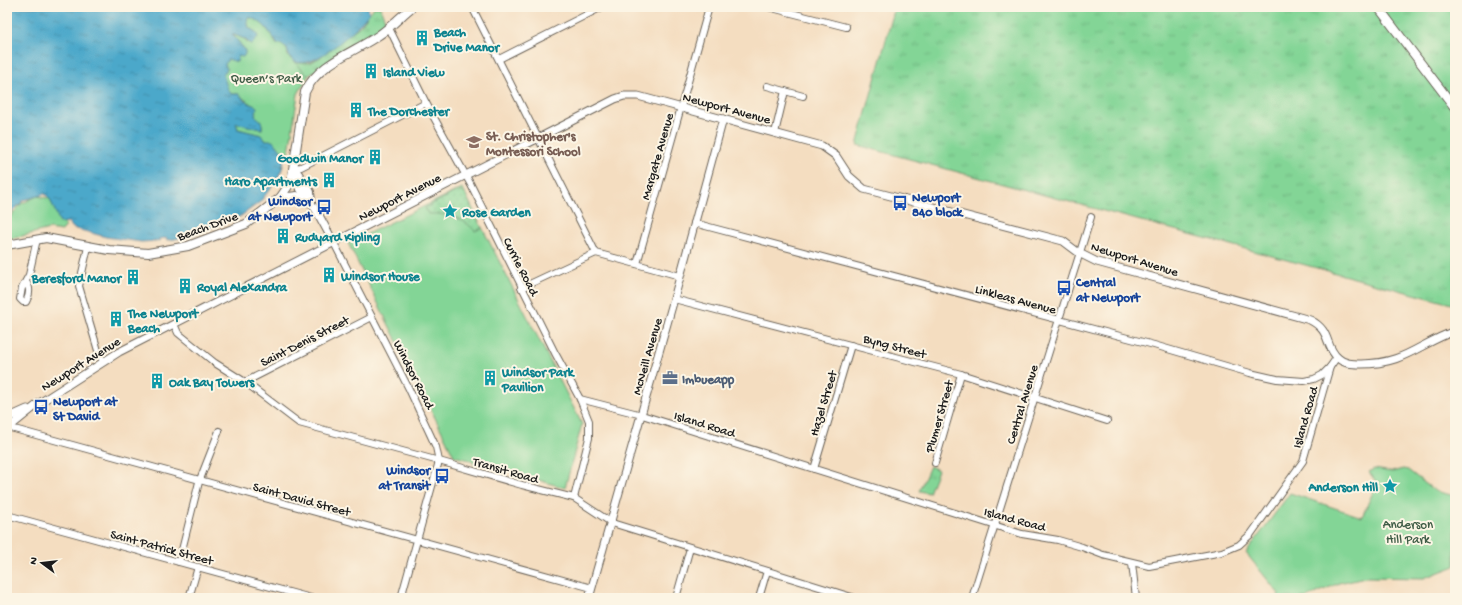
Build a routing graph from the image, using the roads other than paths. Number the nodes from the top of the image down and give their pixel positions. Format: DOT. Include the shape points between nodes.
graph roads {
  1 [pos="412,7"];
  2 [pos="472,7"];
  3 [pos="602,7"];
  4 [pos="709,7"];
  5 [pos="768,7"];
  6 [pos="1378,7"];
  7 [pos="846,27"];
  8 [pos="389,28"];
  9 [pos="499,59"];
  10 [pos="766,86"];
  11 [pos="785,91"];
  12 [pos="803,96"];
  13 [pos="426,103"];
  14 [pos="681,107"];
  15 [pos="1455,108"];
  16 [pos="723,119"];
  17 [pos="775,133"];
  18 [pos="539,138"];
  19 [pos="294,168"];
  20 [pos="465,176"];
  21 [pos="292,178"];
  22 [pos="280,198"];
  23 [pos="311,203"];
  24 [pos="1091,217"];
  25 [pos="694,223"];
  26 [pos="37,239"];
  27 [pos="334,242"];
  28 [pos="7,245"];
  29 [pos="88,246"];
  30 [pos="596,253"];
  31 [pos="1079,253"];
  32 [pos="637,264"];
  33 [pos="680,276"];
  34 [pos="26,282"];
  35 [pos="521,288"];
  36 [pos="674,299"];
  37 [pos="372,317"];
  38 [pos="1058,321"];
  39 [pos="174,324"];
  40 [pos="1455,331"];
  41 [pos="851,345"];
  42 [pos="1337,357"];
  43 [pos="103,361"];
  44 [pos="1330,367"];
  45 [pos="961,374"];
  46 [pos="246,382"];
  47 [pos="1034,397"];
  48 [pos="580,399"];
  49 [pos="38,404"];
  50 [pos="642,415"];
  51 [pos="7,418"];
  52 [pos="1107,421"];
  53 [pos="7,428"];
  54 [pos="219,431"];
  55 [pos="440,461"];
  56 [pos="935,463"];
  57 [pos="814,469"];
  58 [pos="199,482"];
  59 [pos="574,498"];
  60 [pos="7,515"];
  61 [pos="612,523"];
  62 [pos="995,525"];
  63 [pos="418,540"];
  64 [pos="690,548"];
  65 [pos="179,562"];
  66 [pos="1132,563"];
  67 [pos="198,567"];
  68 [pos="767,571"];
  69 [pos="592,588"];
  70 [pos="841,596"];
  71 [pos="189,598"];
  72 [pos="311,598"];
  73 [pos="401,598"];
  74 [pos="589,598"];
  75 [pos="676,598"];
  76 [pos="759,598"];
  77 [pos="855,598"];
  78 [pos="972,598"];
  79 [pos="1136,598"];
  1 -- 8 [label="main road, Beach Drive"];
  2 -- 9 [label="street"];
  3 -- 9 [label="street"];
  4 -- 14 [label="street, Margate Avenue"];
  5 -- 7 [label="street"];
  6 -- 15 [label="main road"];
  8 -- 13 [label="street, Currie Road"];
  8 -- 19 [label="main road, Beach Drive" via="312,79 304,99"];
  9 -- 18 [label="street"];
  10 -- 11 [label="street"];
  11 -- 12 [label="street"];
  11 -- 17 [label="street"];
  13 -- 19 [label="street" via="305,165"];
  13 -- 20 [label="street, Currie Road"];
  14 -- 16 [label="street, Newport Avenue"];
  14 -- 18 [label="street, Newport Avenue" via="638,96 624,96"];
  14 -- 32 [label="street, Margate Avenue"];
  16 -- 17 [label="street, Newport Avenue"];
  16 -- 25 [label="street, McNeill Avenue"];
  17 -- 31 [label="street, Newport Avenue" via="822,146 836,156 849,176 864,189 1063,241"];
  18 -- 20 [label="street, Newport Avenue"];
  18 -- 30 [label="street"];
  19 -- 21 [label="main road, Beach Drive"];
  19 -- 23 [label="main road" via="310,192"];
  20 -- 27 [label="street, Newport Avenue"];
  20 -- 35 [label="street, Currie Road"];
  21 -- 22 [label="main road, Beach Drive"];
  21 -- 23 [label="street, Windsor Road"];
  22 -- 23 [label="main road" via="297,196"];
  22 -- 29 [label="main road, Beach Drive" via="246,224 184,248 148,253 121,252"];
  23 -- 27 [label="street, Windsor Road"];
  24 -- 31 [label="street, Central Avenue"];
  25 -- 33 [label="street, McNeill Avenue"];
  25 -- 38 [label="street, Linkleas Avenue"];
  26 -- 28 [label="main road, Beach Drive"];
  26 -- 29 [label="main road, Beach Drive" via="53,239"];
  26 -- 34 [label="street"];
  27 -- 37 [label="street, Windsor Road"];
  27 -- 39 [label="street, Newport Avenue"];
  29 -- 43 [label="street" via="79,286"];
  30 -- 32 [label="street"];
  30 -- 35 [label="street"];
  31 -- 38 [label="street, Central Avenue"];
  31 -- 42 [label="street, Newport Avenue" via="1097,262 1310,320 1323,330"];
  32 -- 33 [label="street"];
  33 -- 36 [label="street, McNeill Avenue"];
  35 -- 48 [label="street, Currie Road"];
  36 -- 41 [label="street, Byng Street"];
  36 -- 50 [label="street, McNeill Avenue"];
  37 -- 46 [label="street, Saint Denis Street"];
  37 -- 55 [label="street, Windsor Road" via="424,420"];
  38 -- 44 [label="street, Linkleas Avenue" via="1277,379 1314,379"];
  38 -- 47 [label="street, Central Avenue"];
  39 -- 43 [label="street, Newport Avenue"];
  39 -- 46 [label="street, Transit Road" via="178,333 190,343 215,363"];
  40 -- 42 [label="street" via="1406,356 1375,364 1346,363"];
  41 -- 45 [label="street, Byng Street"];
  41 -- 57 [label="street, Hazel Street"];
  42 -- 44 [label="street, Island Road"];
  43 -- 49 [label="street, Newport Avenue"];
  44 -- 66 [label="street, Island Road" via="1303,461 1245,540 1222,552 1149,566"];
  45 -- 47 [label="street, Byng Street"];
  45 -- 56 [label="street, Plumer Street"];
  46 -- 55 [label="street, Transit Road" via="299,423"];
  47 -- 52 [label="street, Byng Street"];
  47 -- 62 [label="street, Central Avenue"];
  48 -- 50 [label="street, Island Road"];
  48 -- 59 [label="street, Currie Road" via="591,430"];
  49 -- 51 [label="street"];
  49 -- 53 [label="street, Newport Avenue"];
  50 -- 57 [label="street, Island Road"];
  50 -- 61 [label="street, McNeill Avenue"];
  53 -- 58 [label="street, Saint David Street"];
  54 -- 58 [label="street"];
  55 -- 59 [label="street, Transit Road" via="522,486"];
  55 -- 63 [label="street"];
  57 -- 62 [label="street, Island Road"];
  58 -- 63 [label="street, Saint David Street"];
  58 -- 65 [label="street"];
  59 -- 61 [label="street, Transit Road"];
  60 -- 65 [label="street, Saint Patrick Street"];
  61 -- 64 [label="street, Transit Road"];
  61 -- 69 [label="street, McNeill Avenue"];
  62 -- 66 [label="street, Island Road" via="1022,534 1064,541"];
  62 -- 78 [label="street, Central Avenue"];
  63 -- 69 [label="street, Saint David Street"];
  63 -- 73 [label="street"];
  64 -- 68 [label="street, Transit Road"];
  64 -- 75 [label="street"];
  65 -- 67 [label="street, Saint Patrick Street"];
  66 -- 79 [label="street"];
  67 -- 71 [label="street"];
  67 -- 72 [label="street, Saint Patrick Street"];
  68 -- 70 [label="street, Transit Road"];
  68 -- 76 [label="street"];
  69 -- 74 [label="street, McNeill Avenue"];
  70 -- 77 [label="street, Transit Road"];
}
